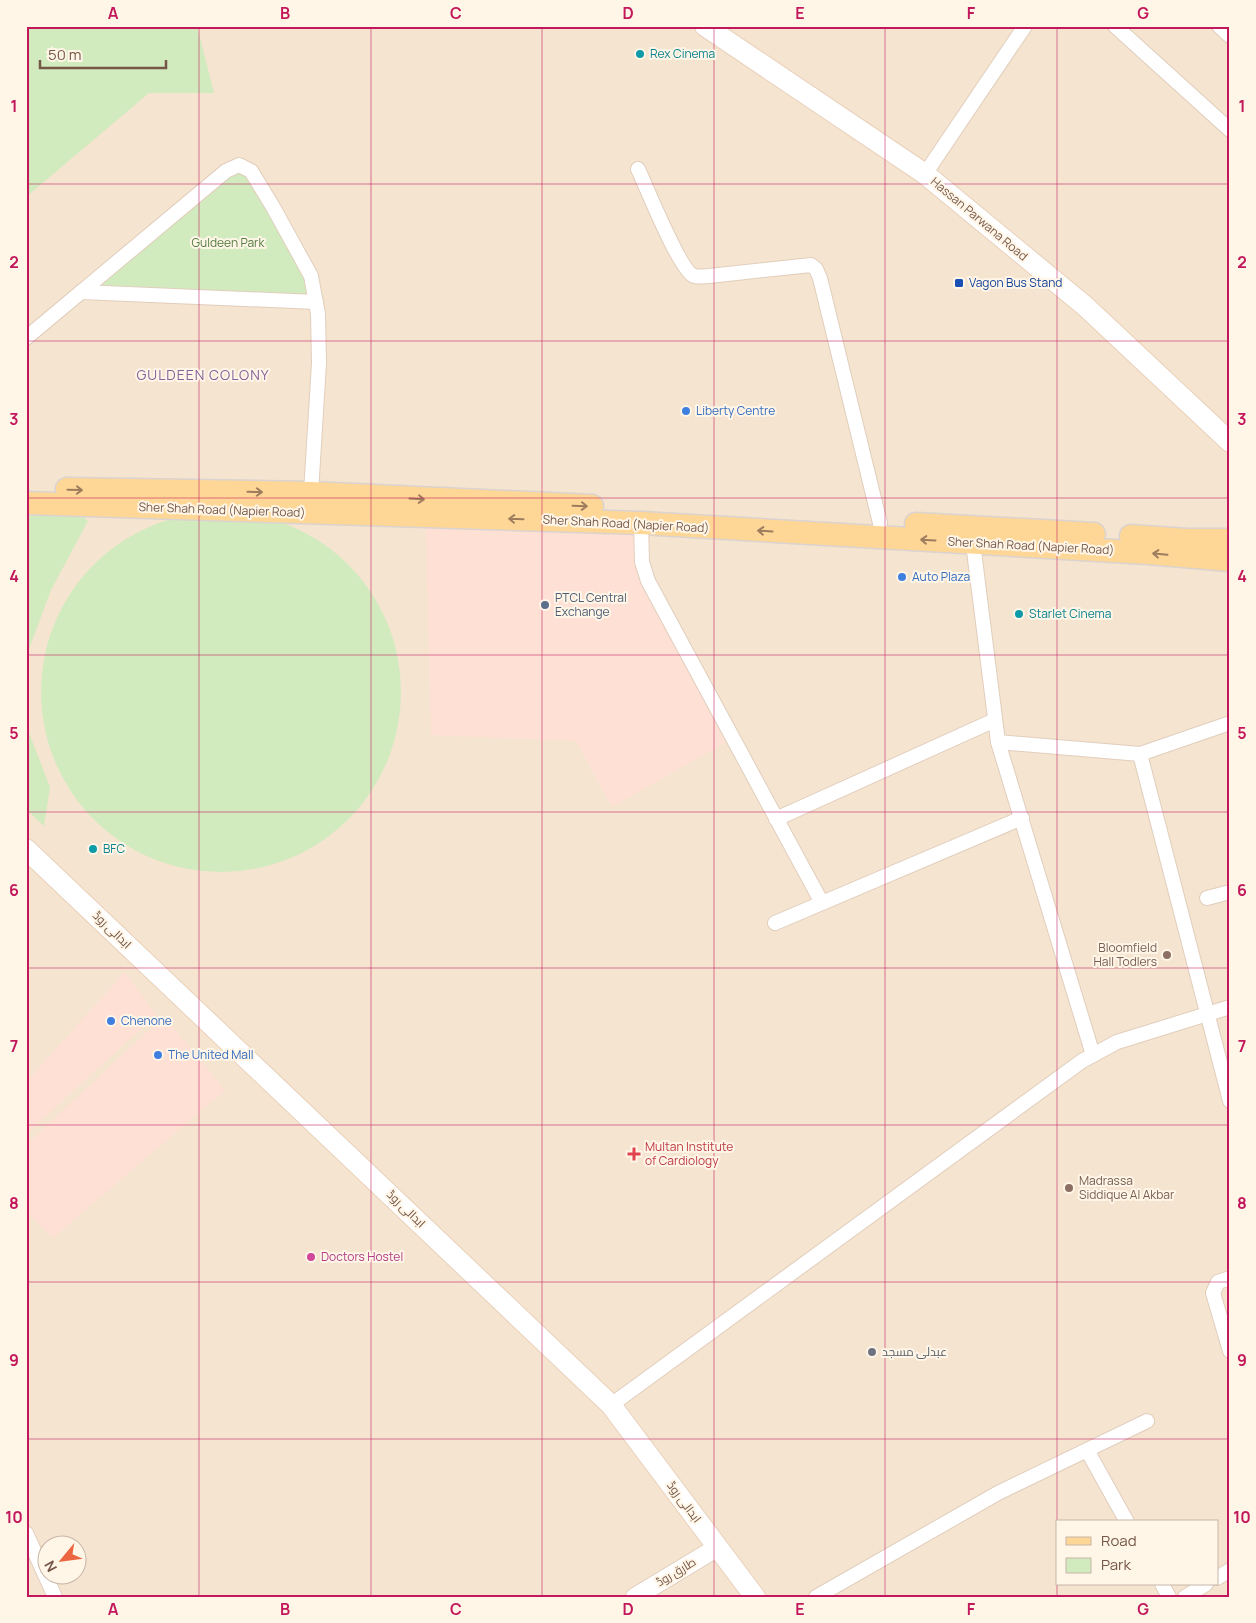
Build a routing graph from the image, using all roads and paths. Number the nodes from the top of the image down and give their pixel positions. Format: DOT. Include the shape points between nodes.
graph roads {
  1 [pos="705,26"];
  2 [pos="1025,26"];
  3 [pos="1115,26"];
  4 [pos="1219,26"];
  5 [pos="1230,36"];
  6 [pos="1230,130"];
  7 [pos="638,168"];
  8 [pos="925,174"];
  9 [pos="81,292"];
  10 [pos="316,302"];
  11 [pos="26,338"];
  12 [pos="1230,442"];
  13 [pos="26,489"];
  14 [pos="311,493"];
  15 [pos="220,501"];
  16 [pos="26,503"];
  17 [pos="880,522"];
  18 [pos="641,523"];
  19 [pos="1230,526"];
  20 [pos="973,543"];
  21 [pos="1193,545"];
  22 [pos="1228,553"];
  23 [pos="995,720"];
  24 [pos="1230,723"];
  25 [pos="998,742"];
  26 [pos="1140,754"];
  27 [pos="1022,818"];
  28 [pos="776,819"];
  29 [pos="26,849"];
  30 [pos="1230,892"];
  31 [pos="1207,898"];
  32 [pos="822,903"];
  33 [pos="774,923"];
  34 [pos="1230,1006"];
  35 [pos="1207,1014"];
  36 [pos="1093,1055"];
  37 [pos="1230,1101"];
  38 [pos="1230,1278"];
  39 [pos="1230,1351"];
  40 [pos="611,1405"];
  41 [pos="1147,1421"];
  42 [pos="1087,1450"];
  43 [pos="1126,1520"];
  44 [pos="26,1534"];
  45 [pos="718,1547"];
  46 [pos="1230,1570"];
  47 [pos="1218,1577"];
  48 [pos="1203,1586"];
  49 [pos="55,1597"];
  50 [pos="635,1597"];
  51 [pos="755,1597"];
  52 [pos="816,1597"];
  53 [pos="1185,1597"];
  1 -- 8 [label="main road, Hassan Parwana Road"];
  2 -- 8 [label="street"];
  3 -- 6 [label="street"];
  4 -- 5 [label="street"];
  7 -- 17 [label="street" via="676,253 686,270 694,276 811,265 816,269"];
  8 -- 12 [label="main road, Hassan Parwana Road" via="1086,306"];
  9 -- 10 [label="street"];
  9 -- 10 [label="street" via="226,171 239,165 251,171 273,207 311,276"];
  9 -- 11 [label="street"];
  10 -- 14 [label="street" via="319,363"];
  13 -- 15 [label="main road, Sher Shah Road (Napier Road), one-way"];
  15 -- 14 [label="main road, Sher Shah Road (Napier Road), one-way"];
  14 -- 17 [label="main road, Sher Shah Road (Napier Road), one-way"];
  15 -- 16 [label="main road, Sher Shah Road (Napier Road)"];
  18 -- 15 [label="main road, Sher Shah Road (Napier Road), one-way"];
  17 -- 21 [label="main road, Sher Shah Road (Napier Road)"];
  20 -- 18 [label="main road, Sher Shah Road (Napier Road), one-way"];
  18 -- 28 [label="street" via="642,562 648,581"];
  19 -- 21 [label="main road"];
  21 -- 20 [label="main road, Sher Shah Road (Napier Road), one-way"];
  20 -- 23 [label="street"];
  21 -- 22 [label="main road"];
  23 -- 25 [label="street"];
  23 -- 28 [label="street"];
  24 -- 26 [label="street"];
  25 -- 26 [label="street"];
  25 -- 27 [label="street"];
  26 -- 35 [label="street"];
  27 -- 32 [label="street"];
  27 -- 36 [label="street"];
  28 -- 32 [label="street"];
  29 -- 40 [label="main road, ابدالی روڈ"];
  30 -- 31 [label="street"];
  32 -- 33 [label="street"];
  34 -- 35 [label="street"];
  35 -- 36 [label="street" via="1117,1042"];
  35 -- 37 [label="street"];
  36 -- 40 [label="street"];
  38 -- 39 [label="street" via="1218,1282 1213,1293"];
  40 -- 45 [label="main road, ابدالی روڈ"];
  41 -- 42 [label="street"];
  42 -- 43 [label="street"];
  42 -- 52 [label="street" via="998,1493"];
  44 -- 49 [label="street"];
  45 -- 50 [label="street, طارق روڈ"];
  45 -- 51 [label="main road, ابدالی روڈ"];
  46 -- 47 [label="street"];
  48 -- 53 [label="street"];
}
